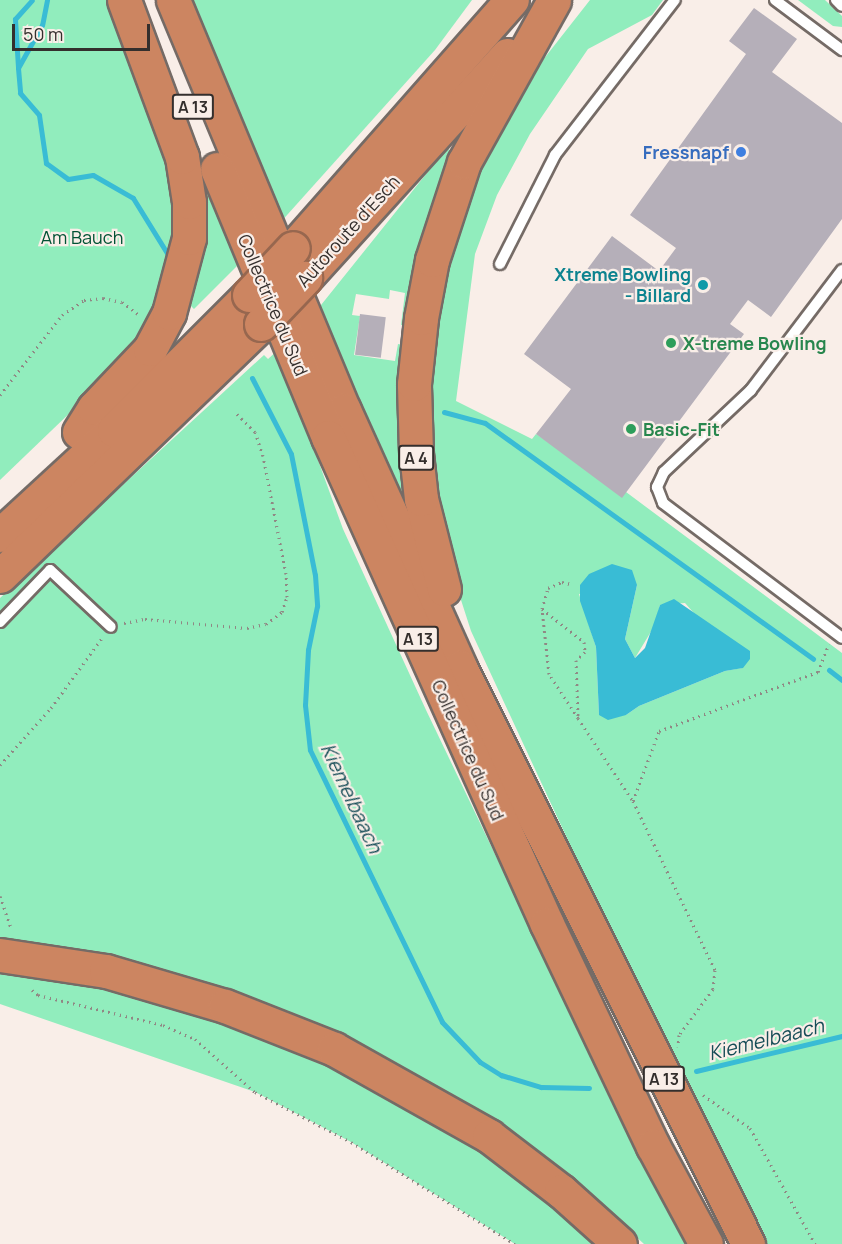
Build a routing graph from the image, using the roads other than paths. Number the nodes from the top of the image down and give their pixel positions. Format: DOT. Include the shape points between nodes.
graph roads {
  1 [pos="124,0"];
  2 [pos="151,0"];
  3 [pos="173,0"];
  4 [pos="484,0"];
  5 [pos="512,0"];
  6 [pos="554,0"];
  7 [pos="675,0"];
  8 [pos="775,0"];
  9 [pos="836,0"];
  10 [pos="842,6"];
  11 [pos="842,50"];
  12 [pos="289,238"];
  13 [pos="500,264"];
  14 [pos="842,270"];
  15 [pos="251,298"];
  16 [pos="79,432"];
  17 [pos="0,504"];
  18 [pos="0,535"];
  19 [pos="39,560"];
  20 [pos="0,576"];
  21 [pos="0,622"];
  22 [pos="111,627"];
  23 [pos="838,635"];
  24 [pos="581,914"];
  25 [pos="6,942"];
  26 [pos="620,1244"];
  27 [pos="706,1244"];
  28 [pos="748,1244"];
  1 -- 16 [label="highway, A 4" via="182,157 189,202 189,238 169,313 150,349 94,408"];
  2 -- 27 [label="highway, Collectrice du Sud / A 13" via="328,437 547,924 653,1146"];
  3 -- 24 [label="highway, A 4" via="344,410 460,667"];
  4 -- 12 [label="highway, A 4"];
  5 -- 12 [label="highway, Autoroute d'Esch / A 4"];
  6 -- 15 [label="highway, Autoroute d'Esch / A 4, bridge" via="306,278"];
  6 -- 24 [label="highway, A 4" via="464,162 432,260 414,384 416,453 430,542 447,601"];
  7 -- 13 [label="lane" via="555,155"];
  8 -- 11 [label="lane"];
  9 -- 10 [label="lane"];
  12 -- 15 [label="highway, Autoroute d'Esch / A 4, bridge"];
  14 -- 23 [label="lane" via="751,390 664,472 657,487 663,503"];
  15 -- 16 [label="highway, A 4"];
  15 -- 18 [label="highway, Autoroute d'Esch / A 4"];
  15 -- 19 [label="highway, Autoroute d'Esch / A 4"];
  16 -- 17 [label="highway, A 4"];
  19 -- 20 [label="highway, Autoroute d'Esch / A 4"];
  19 -- 21 [label="lane"];
  19 -- 22 [label="lane"];
  24 -- 28 [label="highway, A 13"];
  25 -- 26 [label="highway" via="225,1006 334,1049 489,1136 561,1191"];
}
